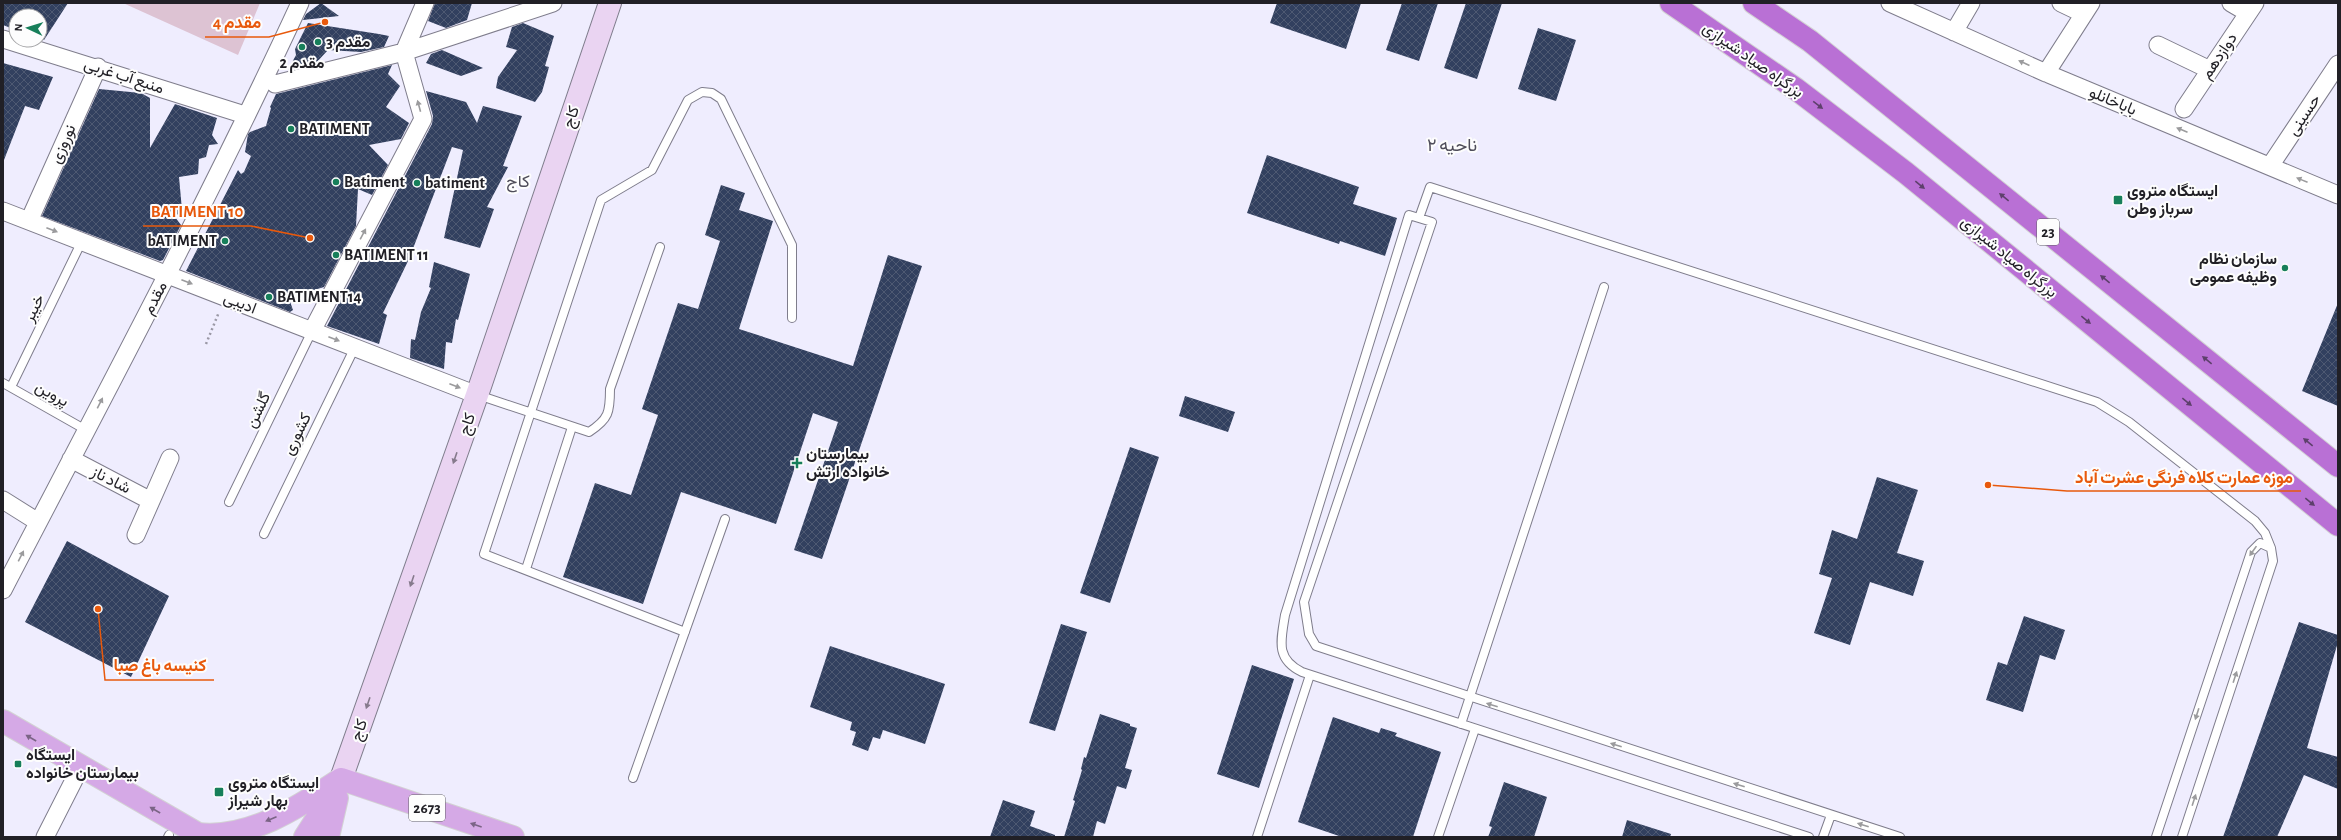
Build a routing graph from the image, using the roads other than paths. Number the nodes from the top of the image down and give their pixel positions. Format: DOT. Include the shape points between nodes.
graph roads {
  1 [pos="300,3"];
  2 [pos="425,3"];
  3 [pos="553,3"];
  4 [pos="610,3"];
  5 [pos="1670,3"];
  6 [pos="1754,3"];
  7 [pos="1770,3"];
  8 [pos="1890,3"];
  9 [pos="1971,3"];
  10 [pos="2061,3"];
  11 [pos="2231,3"];
  12 [pos="2252,8"];
  13 [pos="2087,9"];
  14 [pos="1954,32"];
  15 [pos="3,39"];
  16 [pos="1810,41"];
  17 [pos="2158,45"];
  18 [pos="404,52"];
  19 [pos="2338,64"];
  20 [pos="98,67"];
  21 [pos="2210,70"];
  22 [pos="2046,73"];
  23 [pos="275,84"];
  24 [pos="2184,109"];
  25 [pos="245,115"];
  26 [pos="2270,166"];
  27 [pos="2338,194"];
  28 [pos="3,211"];
  29 [pos="1419,218"];
  30 [pos="29,221"];
  31 [pos="82,241"];
  32 [pos="660,247"];
  33 [pos="167,274"];
  34 [pos="1604,287"];
  35 [pos="792,318"];
  36 [pos="312,331"];
  37 [pos="355,347"];
  38 [pos="7,385"];
  39 [pos="477,395"];
  40 [pos="529,412"];
  41 [pos="572,427"];
  42 [pos="86,430"];
  43 [pos="170,458"];
  44 [pos="71,460"];
  45 [pos="2338,466"];
  46 [pos="3,500"];
  47 [pos="151,501"];
  48 [pos="229,502"];
  49 [pos="725,519"];
  50 [pos="38,522"];
  51 [pos="2338,525"];
  52 [pos="264,534"];
  53 [pos="136,535"];
  54 [pos="2270,548"];
  55 [pos="526,569"];
  56 [pos="4,587"];
  57 [pos="685,632"];
  58 [pos="1310,675"];
  59 [pos="1470,697"];
  60 [pos="3,721"];
  61 [pos="1461,724"];
  62 [pos="1475,729"];
  63 [pos="3,739"];
  64 [pos="633,778"];
  65 [pos="341,779"];
  66 [pos="74,780"];
  67 [pos="1831,815"];
  68 [pos="174,835"];
  69 [pos="45,837"];
  70 [pos="305,837"];
  71 [pos="328,837"];
  72 [pos="513,837"];
  73 [pos="1257,837"];
  74 [pos="1438,837"];
  75 [pos="1809,837"];
  76 [pos="1823,837"];
  77 [pos="1900,837"];
  78 [pos="2156,837"];
  79 [pos="2182,837"];
  1 -- 25 [label="street, مقدم" via="261,88"];
  2 -- 18 [label="street"];
  3 -- 18 [label="street"];
  4 -- 39 [label="main road, کاج"];
  5 -- 51 [label="highway, بزرگراه صیاد شیرازی, one-way" via="1796,89 1906,173"];
  6 -- 16 [label="highway, 23"];
  7 -- 16 [label="highway"];
  8 -- 14 [label="street, باباخانلو"];
  9 -- 14 [label="street"];
  10 -- 13 [label="street"];
  11 -- 12 [label="street"];
  12 -- 21 [label="street, دوازدهم"];
  13 -- 22 [label="street"];
  22 -- 14 [label="street, باباخانلو, one-way"];
  15 -- 20 [label="street, منبع آب غربی"];
  45 -- 16 [label="highway, 23, one-way"];
  17 -- 21 [label="street"];
  18 -- 23 [label="street"];
  36 -- 18 [label="street, one-way" via="423,119"];
  19 -- 26 [label="street, حسینی"];
  20 -- 25 [label="street, منبع آب غربی"];
  20 -- 30 [label="street, نوروزی"];
  21 -- 24 [label="street, دوازدهم"];
  26 -- 22 [label="street, باباخانلو, one-way"];
  25 -- 33 [label="street, مقدم"];
  27 -- 26 [label="street, باباخانلو, one-way"];
  28 -- 30 [label="street, ادیبی"];
  29 -- 54 [label="lane" via="1430,187 2097,402 2129,422 2255,521 2265,533"];
  29 -- 58 [label="lane" via="1409,215 1285,615 1282,653 1291,667"];
  29 -- 59 [label="lane" via="1432,222 1304,602 1309,634 1316,646"];
  30 -- 31 [label="street, ادیبی, one-way"];
  31 -- 33 [label="street, ادیبی"];
  31 -- 38 [label="lane, خیبر"];
  32 -- 41 [label="lane" via="610,389 610,408 603,423 589,432"];
  33 -- 36 [label="street, ادیبی, one-way"];
  42 -- 33 [label="street, مقدم, one-way"];
  34 -- 59 [label="lane"];
  35 -- 40 [label="lane" via="792,245 722,99 712,93 702,92 688,100 652,170 601,200"];
  36 -- 37 [label="street, ادیبی, one-way"];
  36 -- 48 [label="lane, گلشن"];
  37 -- 39 [label="street, ادیبی, one-way"];
  37 -- 52 [label="lane, کشوری"];
  38 -- 42 [label="lane, پروین"];
  39 -- 40 [label="lane"];
  39 -- 65 [label="main road, کاج, one-way"];
  40 -- 41 [label="lane"];
  40 -- 55 [label="lane" via="484,554"];
  41 -- 55 [label="lane"];
  42 -- 44 [label="street, مقدم"];
  43 -- 47 [label="street"];
  44 -- 47 [label="street, شاد ناز"];
  44 -- 50 [label="street, مقدم"];
  46 -- 50 [label="street"];
  47 -- 53 [label="street"];
  49 -- 57 [label="lane"];
  56 -- 50 [label="street, مقدم, one-way"];
  54 -- 78 [label="lane, one-way" via="2260,543 2250,552"];
  79 -- 54 [label="lane, one-way" via="2273,561"];
  55 -- 57 [label="lane"];
  57 -- 64 [label="lane"];
  58 -- 61 [label="lane"];
  58 -- 73 [label="lane"];
  59 -- 61 [label="lane"];
  67 -- 59 [label="lane, one-way"];
  68 -- 60 [label="main road, one-way"];
  61 -- 62 [label="lane"];
  62 -- 74 [label="lane"];
  62 -- 75 [label="lane"];
  63 -- 66 [label="main road"];
  65 -- 68 [label="main road, one-way" via="299,806 253,826 218,834"];
  65 -- 70 [label="main road, کاج"];
  65 -- 71 [label="main road"];
  72 -- 65 [label="main road, 2673, one-way"];
  66 -- 68 [label="main road"];
  66 -- 69 [label="street"];
  67 -- 76 [label="lane"];
  77 -- 67 [label="lane, one-way"];
}
